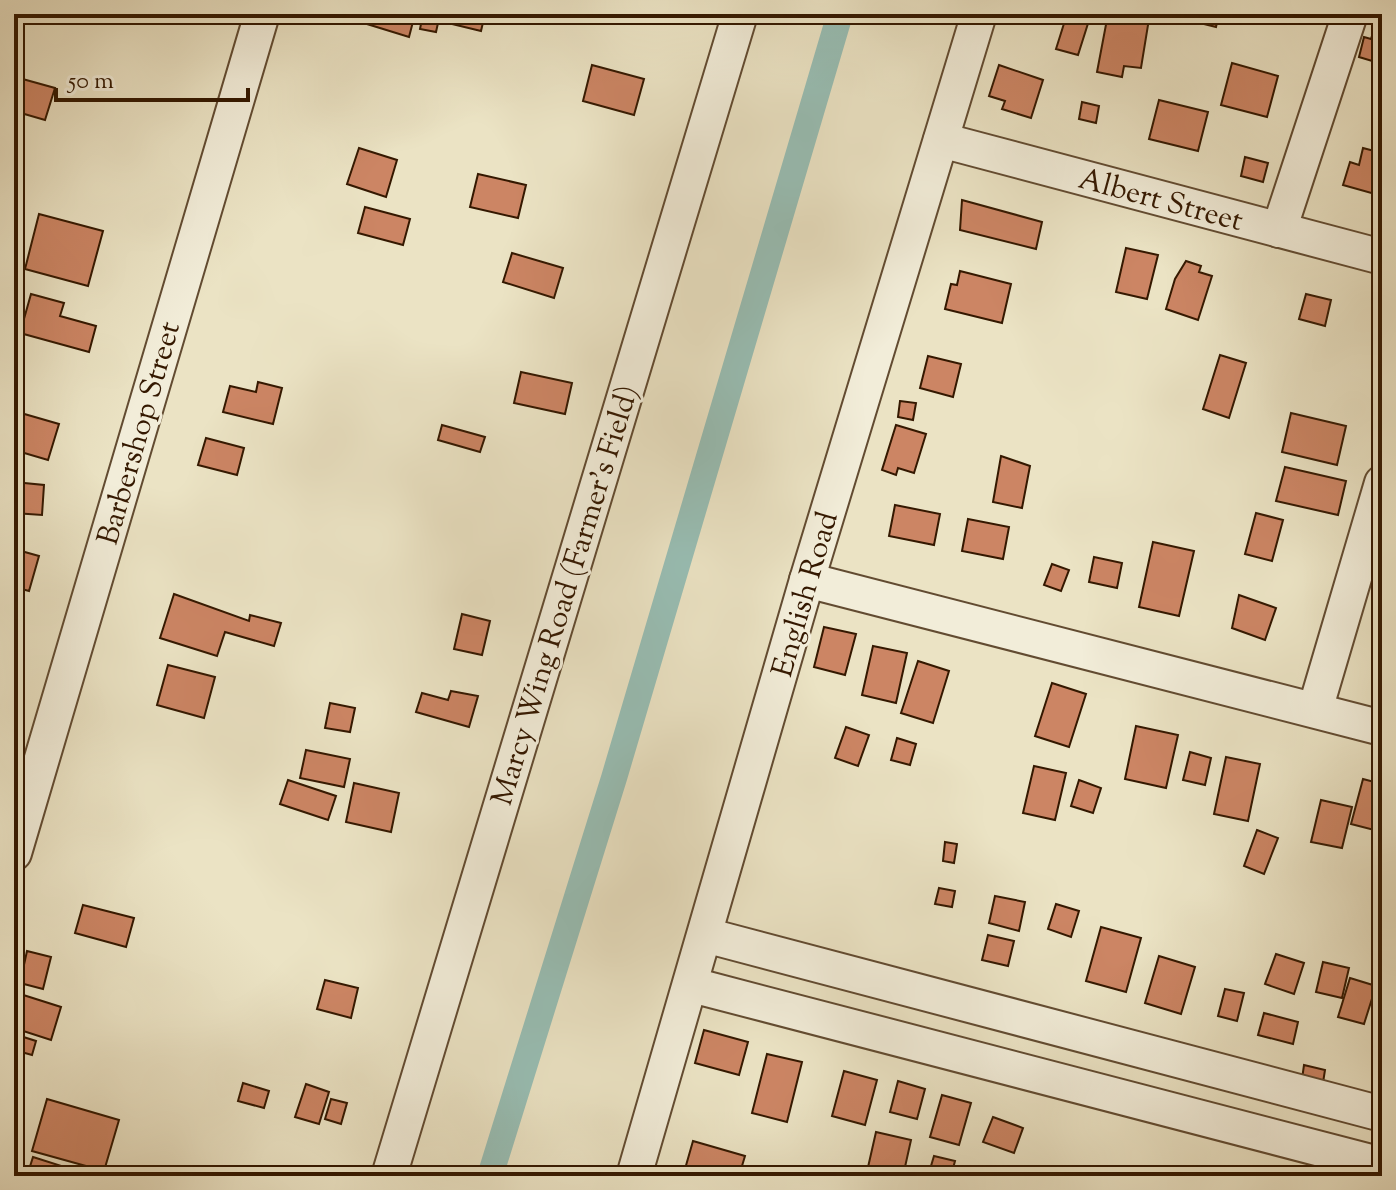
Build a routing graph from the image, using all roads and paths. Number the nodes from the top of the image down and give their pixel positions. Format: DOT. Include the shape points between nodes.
graph roads {
  1 [pos="262,14"];
  2 [pos="740,14"];
  3 [pos="979,14"];
  4 [pos="1350,14"];
  5 [pos="941,140"];
  6 [pos="1279,230"];
  7 [pos="1382,257"];
  8 [pos="1382,483"];
  9 [pos="807,580"];
  10 [pos="1315,710"];
  11 [pos="1382,728"];
  12 [pos="14,853"];
  13 [pos="705,935"];
  14 [pos="692,985"];
  15 [pos="1382,1114"];
  16 [pos="1382,1165"];
  17 [pos="389,1176"];
  18 [pos="634,1176"];
  1 -- 12 [label="street, Barbershop Street"];
  2 -- 17 [label="street, Marcy Wing Road (Farmer's Field)"];
  3 -- 5 [label="street, English Road"];
  4 -- 6 [label="street"];
  5 -- 6 [label="street, Albert Street"];
  5 -- 9 [label="street, English Road"];
  6 -- 7 [label="street, Albert Street"];
  8 -- 10 [label="street"];
  9 -- 10 [label="street"];
  9 -- 13 [label="street, English Road"];
  10 -- 11 [label="street"];
  13 -- 14 [label="street, English Road"];
  13 -- 15 [label="street"];
  14 -- 16 [label="street"];
  14 -- 18 [label="street, English Road"];
}
